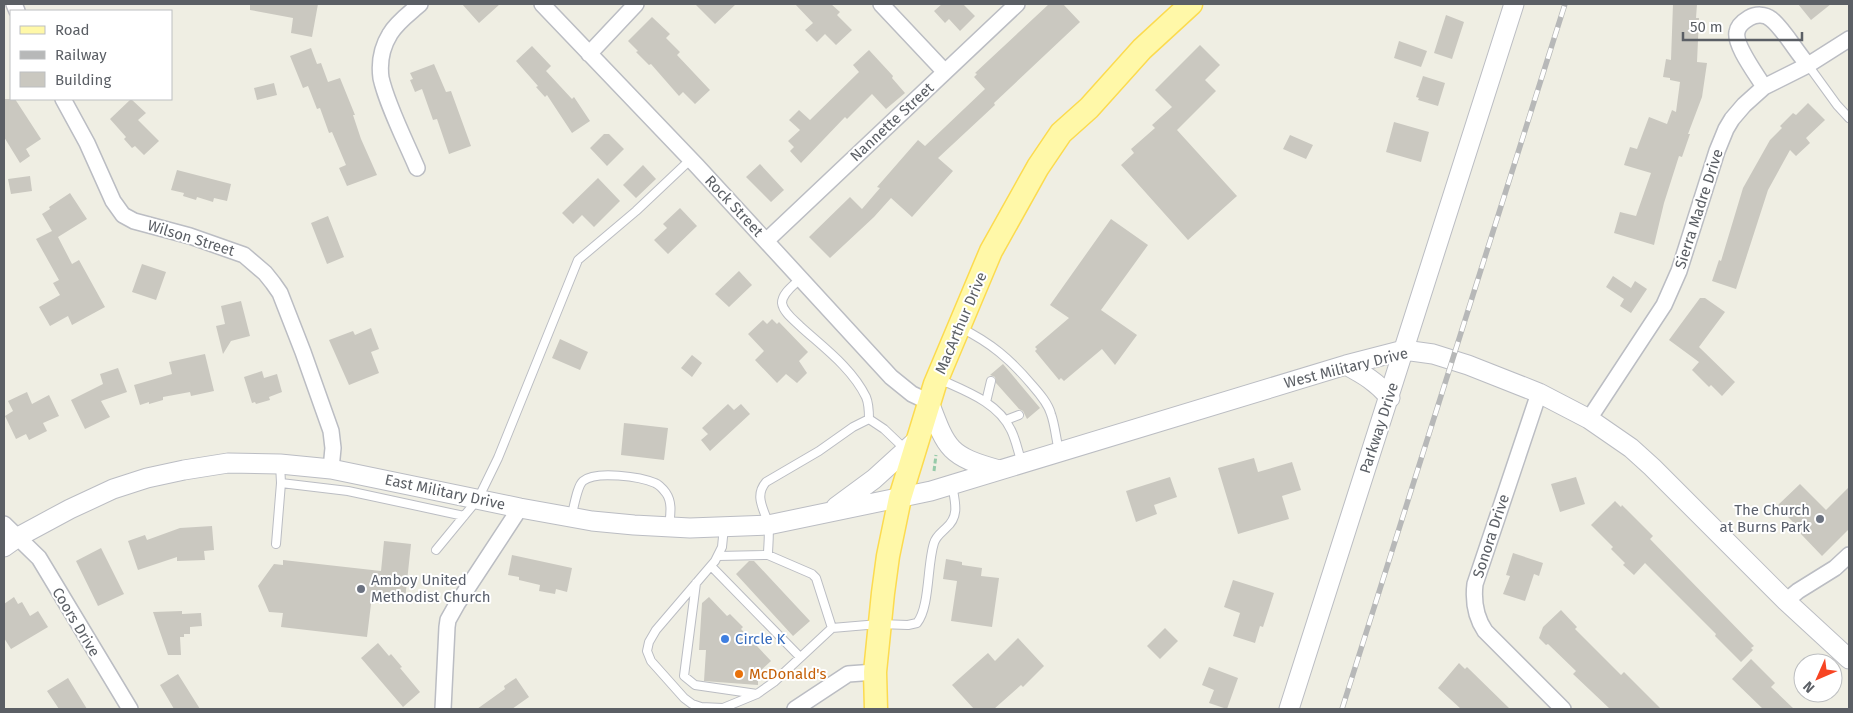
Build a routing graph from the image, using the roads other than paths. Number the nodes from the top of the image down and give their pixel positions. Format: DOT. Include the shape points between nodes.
graph roads {
  1 [pos="420,4"];
  2 [pos="542,4"];
  3 [pos="636,4"];
  4 [pos="881,4"];
  5 [pos="1018,4"];
  6 [pos="1191,4"];
  7 [pos="1514,4"];
  8 [pos="1849,39"];
  9 [pos="589,54"];
  10 [pos="1808,65"];
  11 [pos="945,72"];
  12 [pos="1764,87"];
  13 [pos="64,100"];
  14 [pos="1849,118"];
  15 [pos="690,160"];
  16 [pos="417,168"];
  17 [pos="766,241"];
  18 [pos="800,279"];
  19 [pos="959,327"];
  20 [pos="1404,350"];
  21 [pos="1346,365"];
  22 [pos="938,379"];
  23 [pos="991,381"];
  24 [pos="1538,393"];
  25 [pos="1390,398"];
  26 [pos="929,402"];
  27 [pos="986,402"];
  28 [pos="1019,415"];
  29 [pos="869,419"];
  30 [pos="1589,419"];
  31 [pos="1006,420"];
  32 [pos="912,445"];
  33 [pos="1059,451"];
  34 [pos="280,464"];
  35 [pos="1022,464"];
  36 [pos="331,469"];
  37 [pos="1000,470"];
  38 [pos="280,483"];
  39 [pos="952,485"];
  40 [pos="900,498"];
  41 [pos="478,499"];
  42 [pos="520,508"];
  43 [pos="829,511"];
  44 [pos="464,516"];
  45 [pos="571,517"];
  46 [pos="4,524"];
  47 [pos="768,525"];
  48 [pos="724,526"];
  49 [pos="669,527"];
  50 [pos="11,542"];
  51 [pos="276,544"];
  52 [pos="436,550"];
  53 [pos="768,555"];
  54 [pos="1849,555"];
  55 [pos="718,556"];
  56 [pos="711,566"];
  57 [pos="696,583"];
  58 [pos="1786,601"];
  59 [pos="879,624"];
  60 [pos="832,628"];
  61 [pos="800,657"];
  62 [pos="1849,659"];
  63 [pos="876,672"];
  64 [pos="757,694"];
  65 [pos="130,709"];
  66 [pos="443,709"];
  67 [pos="795,709"];
  68 [pos="876,709"];
  69 [pos="1289,709"];
  70 [pos="1563,709"];
  1 -- 16 [label="street" via="393,29 383,48 381,61 381,78 387,96"];
  2 -- 9 [label="street, Rock Street"];
  3 -- 9 [label="street"];
  4 -- 11 [label="street"];
  5 -- 11 [label="street, Nannette Street"];
  6 -- 19 [label="main road, MacArthur Drive" via="1142,49 1089,108 1060,133 996,242"];
  7 -- 20 [label="street, Parkway Drive"];
  8 -- 10 [label="street, Sierra Madre Drive"];
  9 -- 15 [label="street, Rock Street"];
  10 -- 12 [label="street, Sierra Madre Drive"];
  10 -- 12 [label="street" via="1773,20 1752,16 1741,24 1736,35 1738,44"];
  10 -- 14 [label="lane"];
  11 -- 17 [label="street, Nannette Street"];
  12 -- 30 [label="street, Sierra Madre Drive" via="1744,105 1726,129 1671,292"];
  13 -- 36 [label="street, Wilson Street" via="123,215 244,255 266,273 280,293 331,431"];
  15 -- 17 [label="street, Rock Street"];
  15 -- 41 [label="lane" via="578,260 498,458"];
  17 -- 18 [label="street, Rock Street"];
  18 -- 26 [label="street, Rock Street" via="891,376 912,394"];
  18 -- 29 [label="lane" via="785,294 783,306 791,318 857,382 869,406"];
  19 -- 22 [label="main road, MacArthur Drive"];
  19 -- 33 [label="lane" via="1000,351 1035,389 1050,411"];
  20 -- 21 [label="street, West Military Drive"];
  20 -- 24 [label="street, West Military Drive" via="1417,350 1453,360"];
  20 -- 25 [label="street, Parkway Drive"];
  21 -- 25 [label="street" via="1367,376"];
  21 -- 33 [label="street, West Military Drive"];
  22 -- 26 [label="main road, MacArthur Drive"];
  22 -- 27 [label="lane"];
  23 -- 27 [label="lane"];
  24 -- 30 [label="street, West Military Drive"];
  24 -- 70 [label="street, Sonora Drive" via="1475,584 1475,606 1485,631"];
  25 -- 69 [label="street, Parkway Drive"];
  26 -- 32 [label="main road, MacArthur Drive"];
  26 -- 37 [label="street" via="945,440 956,453 972,462"];
  27 -- 31 [label="lane"];
  28 -- 31 [label="lane"];
  29 -- 32 [label="lane"];
  29 -- 47 [label="lane" via="766,482 760,495"];
  30 -- 58 [label="street, West Military Drive" via="1652,467"];
  31 -- 35 [label="lane"];
  32 -- 40 [label="main road, MacArthur Drive"];
  32 -- 43 [label="street" via="874,479"];
  33 -- 35 [label="street, West Military Drive"];
  34 -- 36 [label="street, East Military Drive"];
  34 -- 38 [label="lane"];
  34 -- 50 [label="street, East Military Drive" via="228,463 146,478 70,509"];
  35 -- 37 [label="street, West Military Drive"];
  36 -- 41 [label="street, East Military Drive"];
  37 -- 39 [label="street, West Military Drive"];
  38 -- 44 [label="lane" via="348,491"];
  38 -- 51 [label="lane"];
  39 -- 40 [label="street, West Military Drive"];
  39 -- 59 [label="lane" via="955,517 934,541 919,620 908,625"];
  40 -- 43 [label="street, East Military Drive"];
  40 -- 59 [label="main road, MacArthur Drive"];
  41 -- 42 [label="street, East Military Drive"];
  41 -- 44 [label="lane"];
  42 -- 45 [label="street, East Military Drive"];
  42 -- 66 [label="street" via="448,620"];
  43 -- 47 [label="street, East Military Drive"];
  44 -- 52 [label="lane"];
  45 -- 49 [label="street, East Military Drive" via="634,526"];
  45 -- 49 [label="lane" via="583,480 600,475 629,477 656,483 662,488 671,504"];
  46 -- 50 [label="street, Coors Drive"];
  47 -- 48 [label="street, East Military Drive"];
  47 -- 53 [label="lane"];
  48 -- 49 [label="street, East Military Drive"];
  48 -- 55 [label="lane"];
  50 -- 65 [label="street, Coors Drive" via="39,558"];
  53 -- 55 [label="lane"];
  53 -- 60 [label="lane" via="816,578"];
  54 -- 58 [label="street"];
  55 -- 56 [label="lane"];
  56 -- 57 [label="lane"];
  56 -- 61 [label="lane"];
  57 -- 64 [label="lane" via="684,676 695,685"];
  57 -- 64 [label="lane" via="652,635 647,651 651,661 684,698 701,707 723,708"];
  58 -- 62 [label="street, West Military Drive"];
  59 -- 60 [label="lane"];
  59 -- 63 [label="main road, MacArthur Drive"];
  60 -- 61 [label="lane"];
  61 -- 64 [label="lane"];
  63 -- 67 [label="street" via="848,674"];
  63 -- 68 [label="main road, MacArthur Drive"];
}
